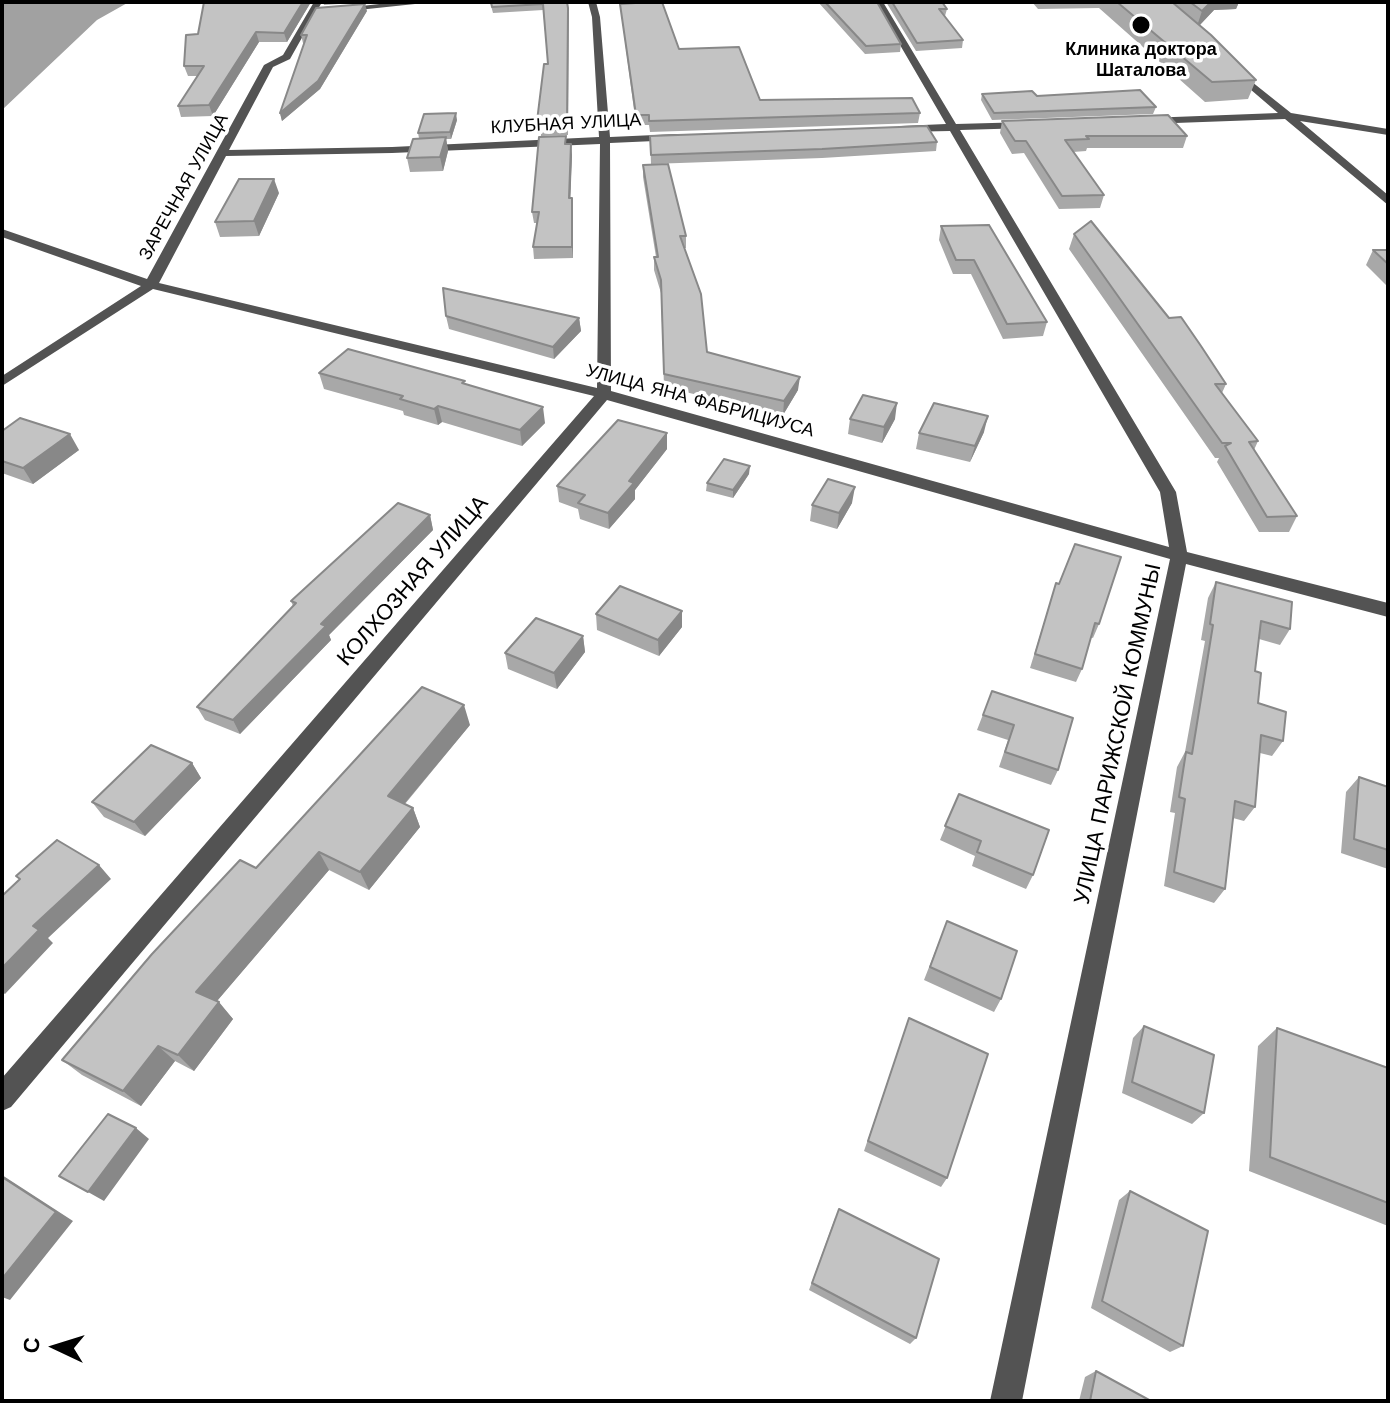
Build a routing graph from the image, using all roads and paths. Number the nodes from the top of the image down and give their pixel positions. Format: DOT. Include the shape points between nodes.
graph roads {
  1 [pos="430,2"];
  2 [pos="592,2"];
  3 [pos="879,2"];
  4 [pos="316,6"];
  5 [pos="1216,56"];
  6 [pos="1288,116"];
  7 [pos="1135,121"];
  8 [pos="1044,124"];
  9 [pos="952,127"];
  10 [pos="889,130"];
  11 [pos="1388,132"];
  12 [pos="684,137"];
  13 [pos="605,140"];
  14 [pos="225,153"];
  15 [pos="1388,201"];
  16 [pos="2,233"];
  17 [pos="151,285"];
  18 [pos="2,382"];
  19 [pos="604,394"];
  20 [pos="1179,556"];
  21 [pos="1388,610"];
  22 [pos="2,1098"];
  23 [pos="1006,1401"];
  1 -- 4 [label="street"];
  2 -- 13 [label="street"];
  3 -- 9 [label="street, УЛИЦА ПАРИЖСКОЙ КОММУНЫ"];
  4 -- 14 [label="street, ЗАРЕЧНАЯ УЛИЦА" via="287,57 269,65"];
  5 -- 6 [label="street"];
  6 -- 7 [label="street"];
  6 -- 11 [label="street"];
  6 -- 15 [label="street"];
  8 -- 9 [label="street"];
  9 -- 10 [label="street"];
  9 -- 20 [label="street, УЛИЦА ПАРИЖСКОЙ КОММУНЫ" via="1168,492"];
  12 -- 13 [label="street, КЛУБНАЯ УЛИЦА"];
  13 -- 14 [label="street, КЛУБНАЯ УЛИЦА"];
  13 -- 19 [label="street"];
  14 -- 17 [label="street, ЗАРЕЧНАЯ УЛИЦА"];
  16 -- 17 [label="street, УЛИЦА ЯНА ФАБРИЦИУСА"];
  17 -- 18 [label="street, ЗАРЕЧНАЯ УЛИЦА"];
  17 -- 19 [label="street, УЛИЦА ЯНА ФАБРИЦИУСА"];
  19 -- 20 [label="street, УЛИЦА ЯНА ФАБРИЦИУСА"];
  19 -- 22 [label="street, КОЛХОЗНАЯ УЛИЦА"];
  20 -- 21 [label="street, УЛИЦА ЯНА ФАБРИЦИУСА"];
  20 -- 23 [label="street, УЛИЦА ПАРИЖСКОЙ КОММУНЫ"];
}
